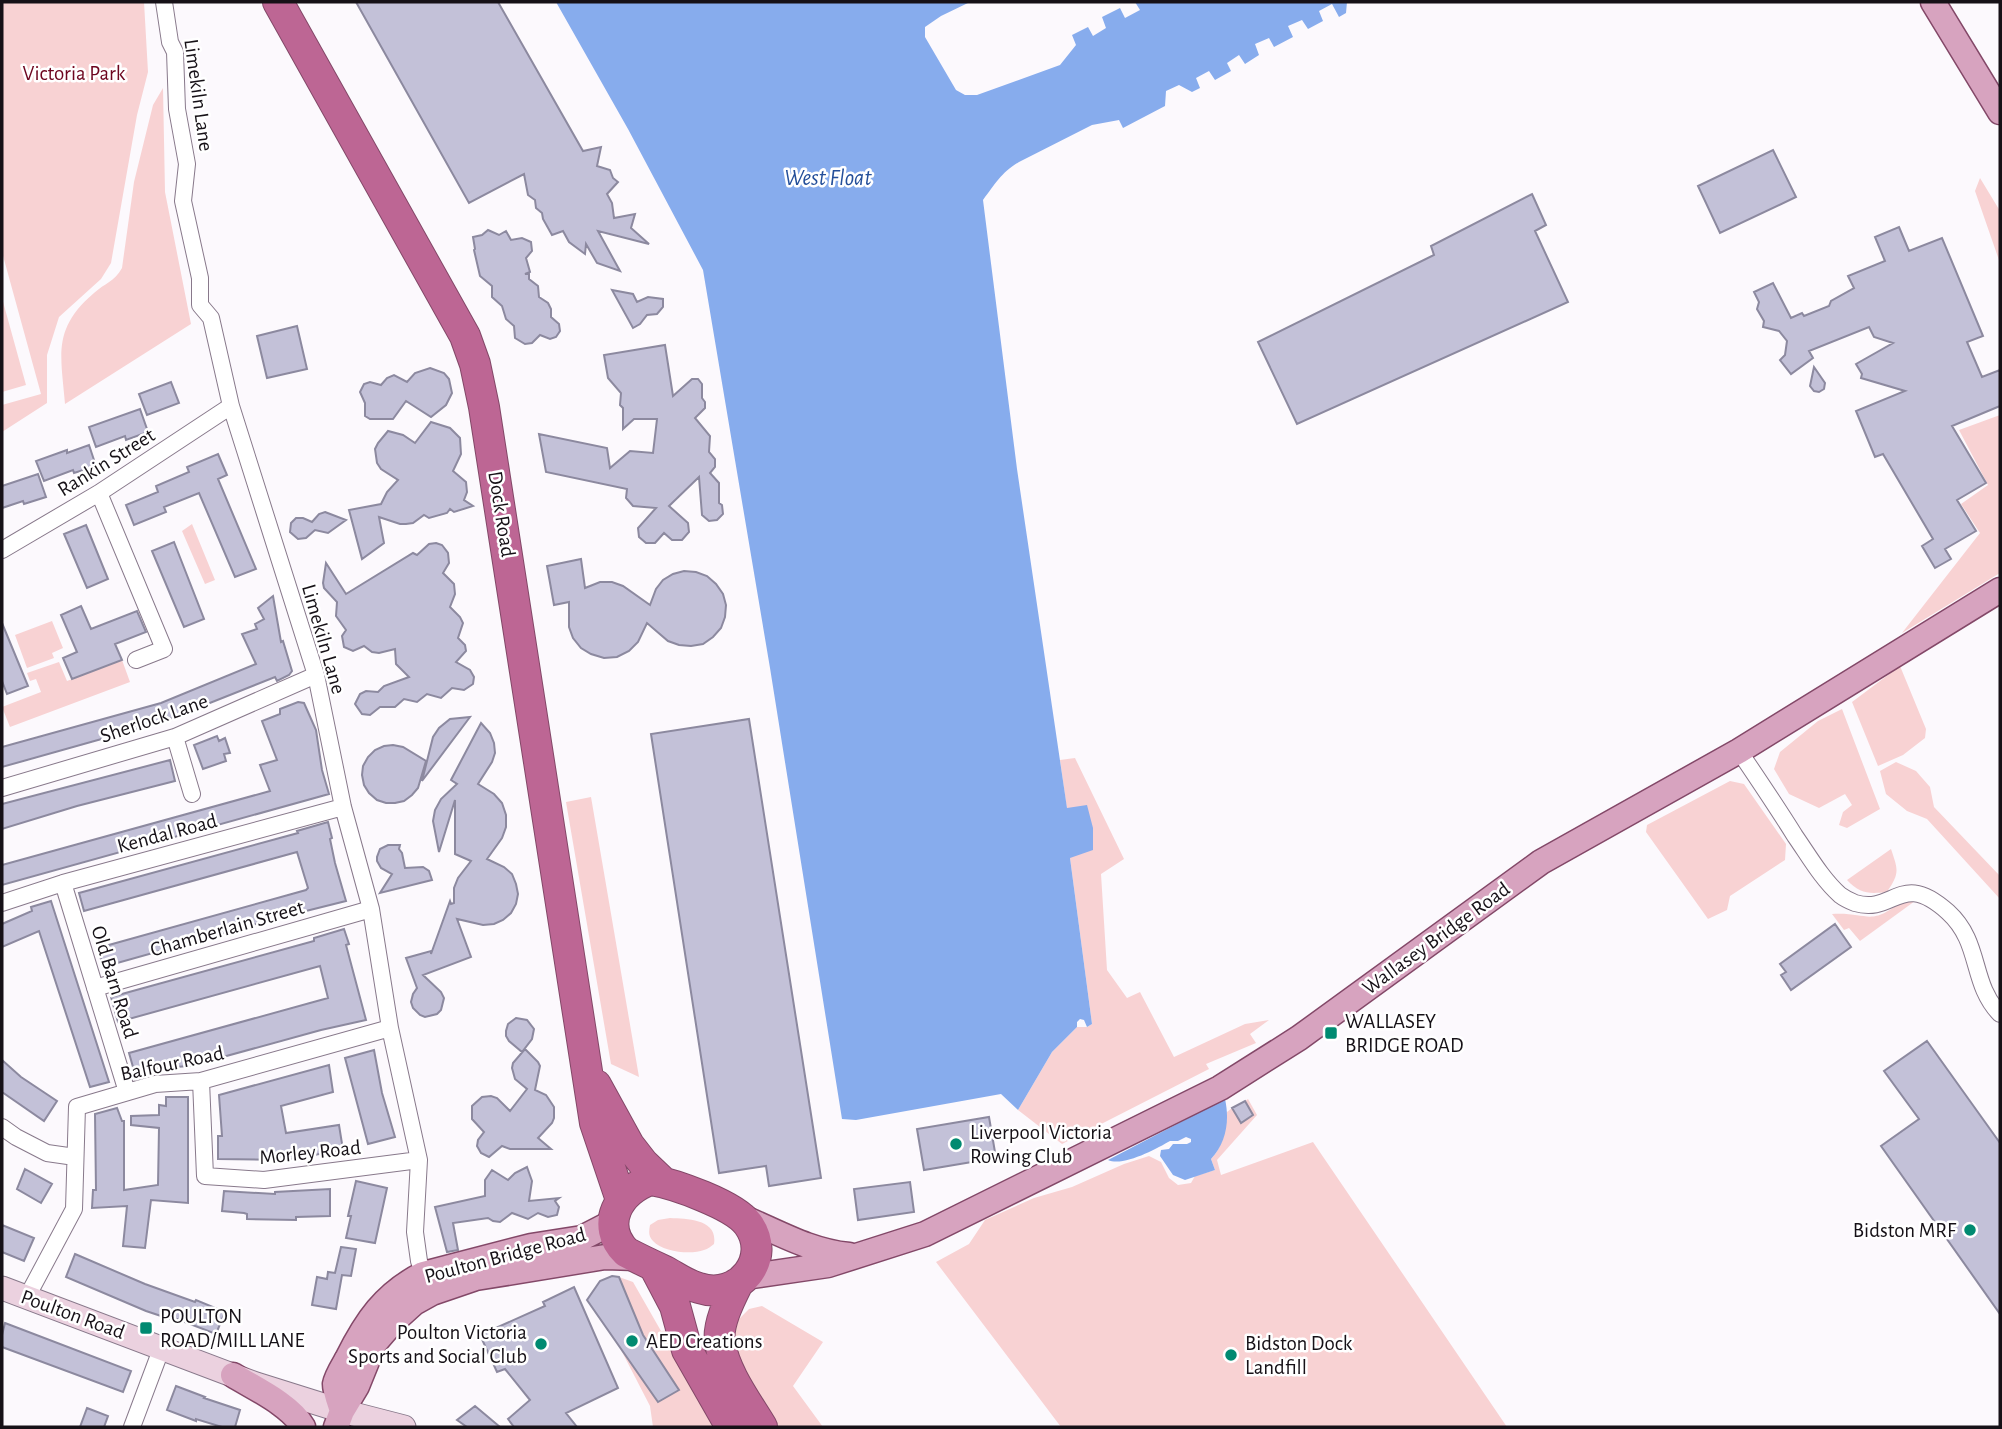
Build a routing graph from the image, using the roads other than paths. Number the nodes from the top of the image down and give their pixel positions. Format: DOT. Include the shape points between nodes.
graph roads {
  1 [pos="164,2"];
  2 [pos="278,2"];
  3 [pos="1933,2"];
  4 [pos="2000,112"];
  5 [pos="231,406"];
  6 [pos="99,493"];
  7 [pos="2,550"];
  8 [pos="2000,590"];
  9 [pos="136,660"];
  10 [pos="316,675"];
  11 [pos="175,737"];
  12 [pos="1739,751"];
  13 [pos="2,788"];
  14 [pos="192,794"];
  15 [pos="343,807"];
  16 [pos="62,883"];
  17 [pos="2,903"];
  18 [pos="371,909"];
  19 [pos="95,988"];
  20 [pos="2000,1014"];
  21 [pos="390,1028"];
  22 [pos="589,1072"];
  23 [pos="201,1081"];
  24 [pos="127,1092"];
  25 [pos="2,1127"];
  26 [pos="75,1157"];
  27 [pos="419,1160"];
  28 [pos="663,1182"];
  29 [pos="617,1211"];
  30 [pos="742,1217"];
  31 [pos="857,1256"];
  32 [pos="646,1262"];
  33 [pos="741,1281"];
  34 [pos="428,1284"];
  35 [pos="2,1288"];
  36 [pos="27,1297"];
  37 [pos="162,1347"];
  38 [pos="233,1375"];
  39 [pos="339,1419"];
  40 [pos="132,1427"];
  41 [pos="303,1427"];
  42 [pos="404,1427"];
  43 [pos="731,1427"];
  44 [pos="762,1427"];
  1 -- 5 [label="street, Limekiln Lane" via="175,52 177,109 187,163 183,201 200,278 200,305 211,318"];
  2 -- 22 [label="highway, Dock Road" via="466,337 475,364"];
  3 -- 4 [label="main road"];
  5 -- 6 [label="street, Rankin Street"];
  5 -- 10 [label="street, Limekiln Lane"];
  6 -- 7 [label="street, Rankin Street"];
  6 -- 9 [label="street" via="164,649"];
  8 -- 12 [label="main road, Wallasey Bridge Road"];
  10 -- 11 [label="street, Sherlock Lane"];
  10 -- 15 [label="street, Limekiln Lane"];
  11 -- 13 [label="street, Sherlock Lane"];
  11 -- 14 [label="street"];
  12 -- 20 [label="street" via="1841,896 1873,905 1910,892 1928,896 1949,913 1965,930 1982,986"];
  12 -- 31 [label="main road, Wallasey Bridge Road" via="1541,862 1298,1038 1220,1088 925,1234"];
  15 -- 16 [label="street, Kendal Road"];
  15 -- 18 [label="street, Limekiln Lane"];
  16 -- 17 [label="street, Kendal Road"];
  16 -- 19 [label="street, Old Barn Road"];
  18 -- 19 [label="street, Chamberlain Street"];
  18 -- 21 [label="street, Limekiln Lane"];
  19 -- 24 [label="street, Old Barn Road"];
  21 -- 23 [label="street, Balfour Road"];
  21 -- 27 [label="street, Limekiln Lane"];
  22 -- 28 [label="highway, Dock Road" via="629,1145"];
  22 -- 29 [label="highway, Dock Road" via="595,1123"];
  23 -- 24 [label="street, Balfour Road" via="155,1084"];
  23 -- 27 [label="street, Morley Road" via="205,1176 264,1180"];
  24 -- 26 [label="street, Balfour Road" via="77,1107"];
  25 -- 26 [label="street" via="47,1153"];
  26 -- 36 [label="street, Balfour Road" via="74,1209"];
  27 -- 34 [label="street, Limekiln Lane" via="415,1232"];
  28 -- 29 [label="highway" via="637,1184"];
  28 -- 30 [label="highway"];
  29 -- 32 [label="highway" via="617,1243"];
  29 -- 34 [label="main road, Poulton Bridge Road" via="582,1238 531,1246"];
  30 -- 31 [label="main road" via="808,1247"];
  30 -- 33 [label="highway" via="755,1237 756,1248 753,1265"];
  31 -- 33 [label="main road"];
  32 -- 33 [label="highway" via="700,1289 719,1291"];
  32 -- 34 [label="main road, Poulton Bridge Road" via="605,1257"];
  32 -- 43 [label="highway" via="676,1306 687,1350"];
  33 -- 44 [label="highway" via="726,1309 719,1342 729,1370"];
  34 -- 39 [label="main road, Poulton Bridge Road" via="374,1344"];
  35 -- 36 [label="main road, Poulton Road"];
  36 -- 37 [label="main road, Poulton Road"];
  37 -- 38 [label="main road, Poulton Road"];
  37 -- 40 [label="street"];
  38 -- 39 [label="main road, Poulton Road"];
  38 -- 41 [label="main road" via="299,1418"];
  39 -- 42 [label="main road, Poulton Road"];
}
